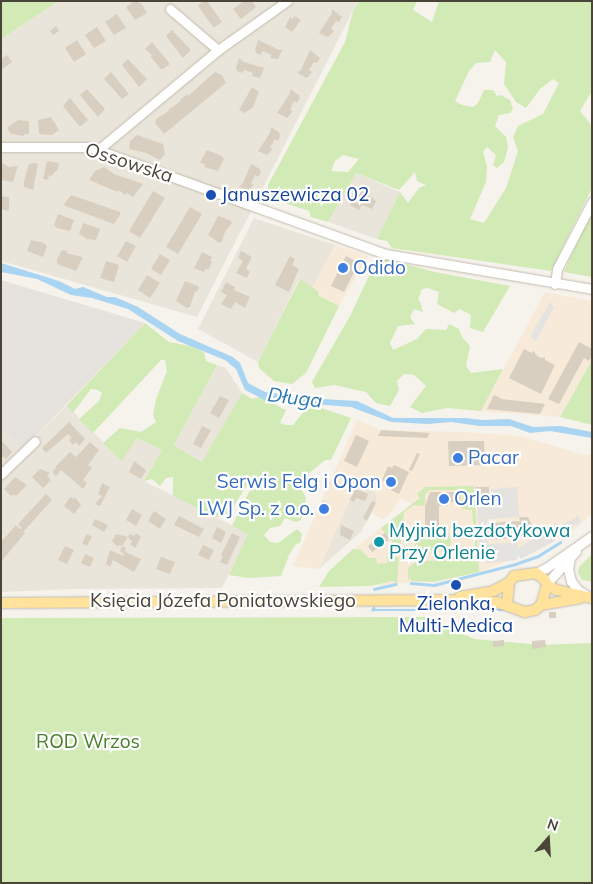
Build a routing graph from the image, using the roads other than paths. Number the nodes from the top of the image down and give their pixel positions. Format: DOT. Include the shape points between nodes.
graph roads {
  1 [pos="287,1"];
  2 [pos="170,9"];
  3 [pos="218,50"];
  4 [pos="1,147"];
  5 [pos="98,150"];
  6 [pos="592,202"];
  7 [pos="555,284"];
  8 [pos="592,289"];
  9 [pos="35,441"];
  10 [pos="1,474"];
  11 [pos="592,536"];
  12 [pos="583,543"];
  13 [pos="570,558"];
  14 [pos="536,573"];
  15 [pos="509,583"];
  16 [pos="547,584"];
  17 [pos="589,597"];
  18 [pos="445,600"];
  19 [pos="1,603"];
  20 [pos="508,605"];
  21 [pos="541,606"];
  1 -- 3 [label="street"];
  2 -- 3 [label="street"];
  3 -- 5 [label="street"];
  4 -- 5 [label="street, Ossowska" via="79,146"];
  5 -- 7 [label="street, Ossowska" via="396,256"];
  6 -- 7 [label="street" via="557,270"];
  7 -- 8 [label="street, Ossowska"];
  9 -- 10 [label="street"];
  11 -- 12 [label="street"];
  12 -- 13 [label="street"];
  12 -- 14 [label="street"];
  13 -- 16 [label="street"];
  13 -- 17 [label="street" via="568,570 571,580"];
  14 -- 15 [label="main road" via="518,574"];
  14 -- 16 [label="main road"];
  15 -- 18 [label="main road, Księcia Józefa Poniatowskiego" via="493,591"];
  15 -- 20 [label="main road"];
  16 -- 17 [label="main road"];
  16 -- 21 [label="main road"];
  17 -- 21 [label="main road"];
  18 -- 19 [label="main road, Księcia Józefa Poniatowskiego"];
  18 -- 20 [label="main road, Księcia Józefa Poniatowskiego"];
  20 -- 21 [label="main road" via="525,612"];
}
